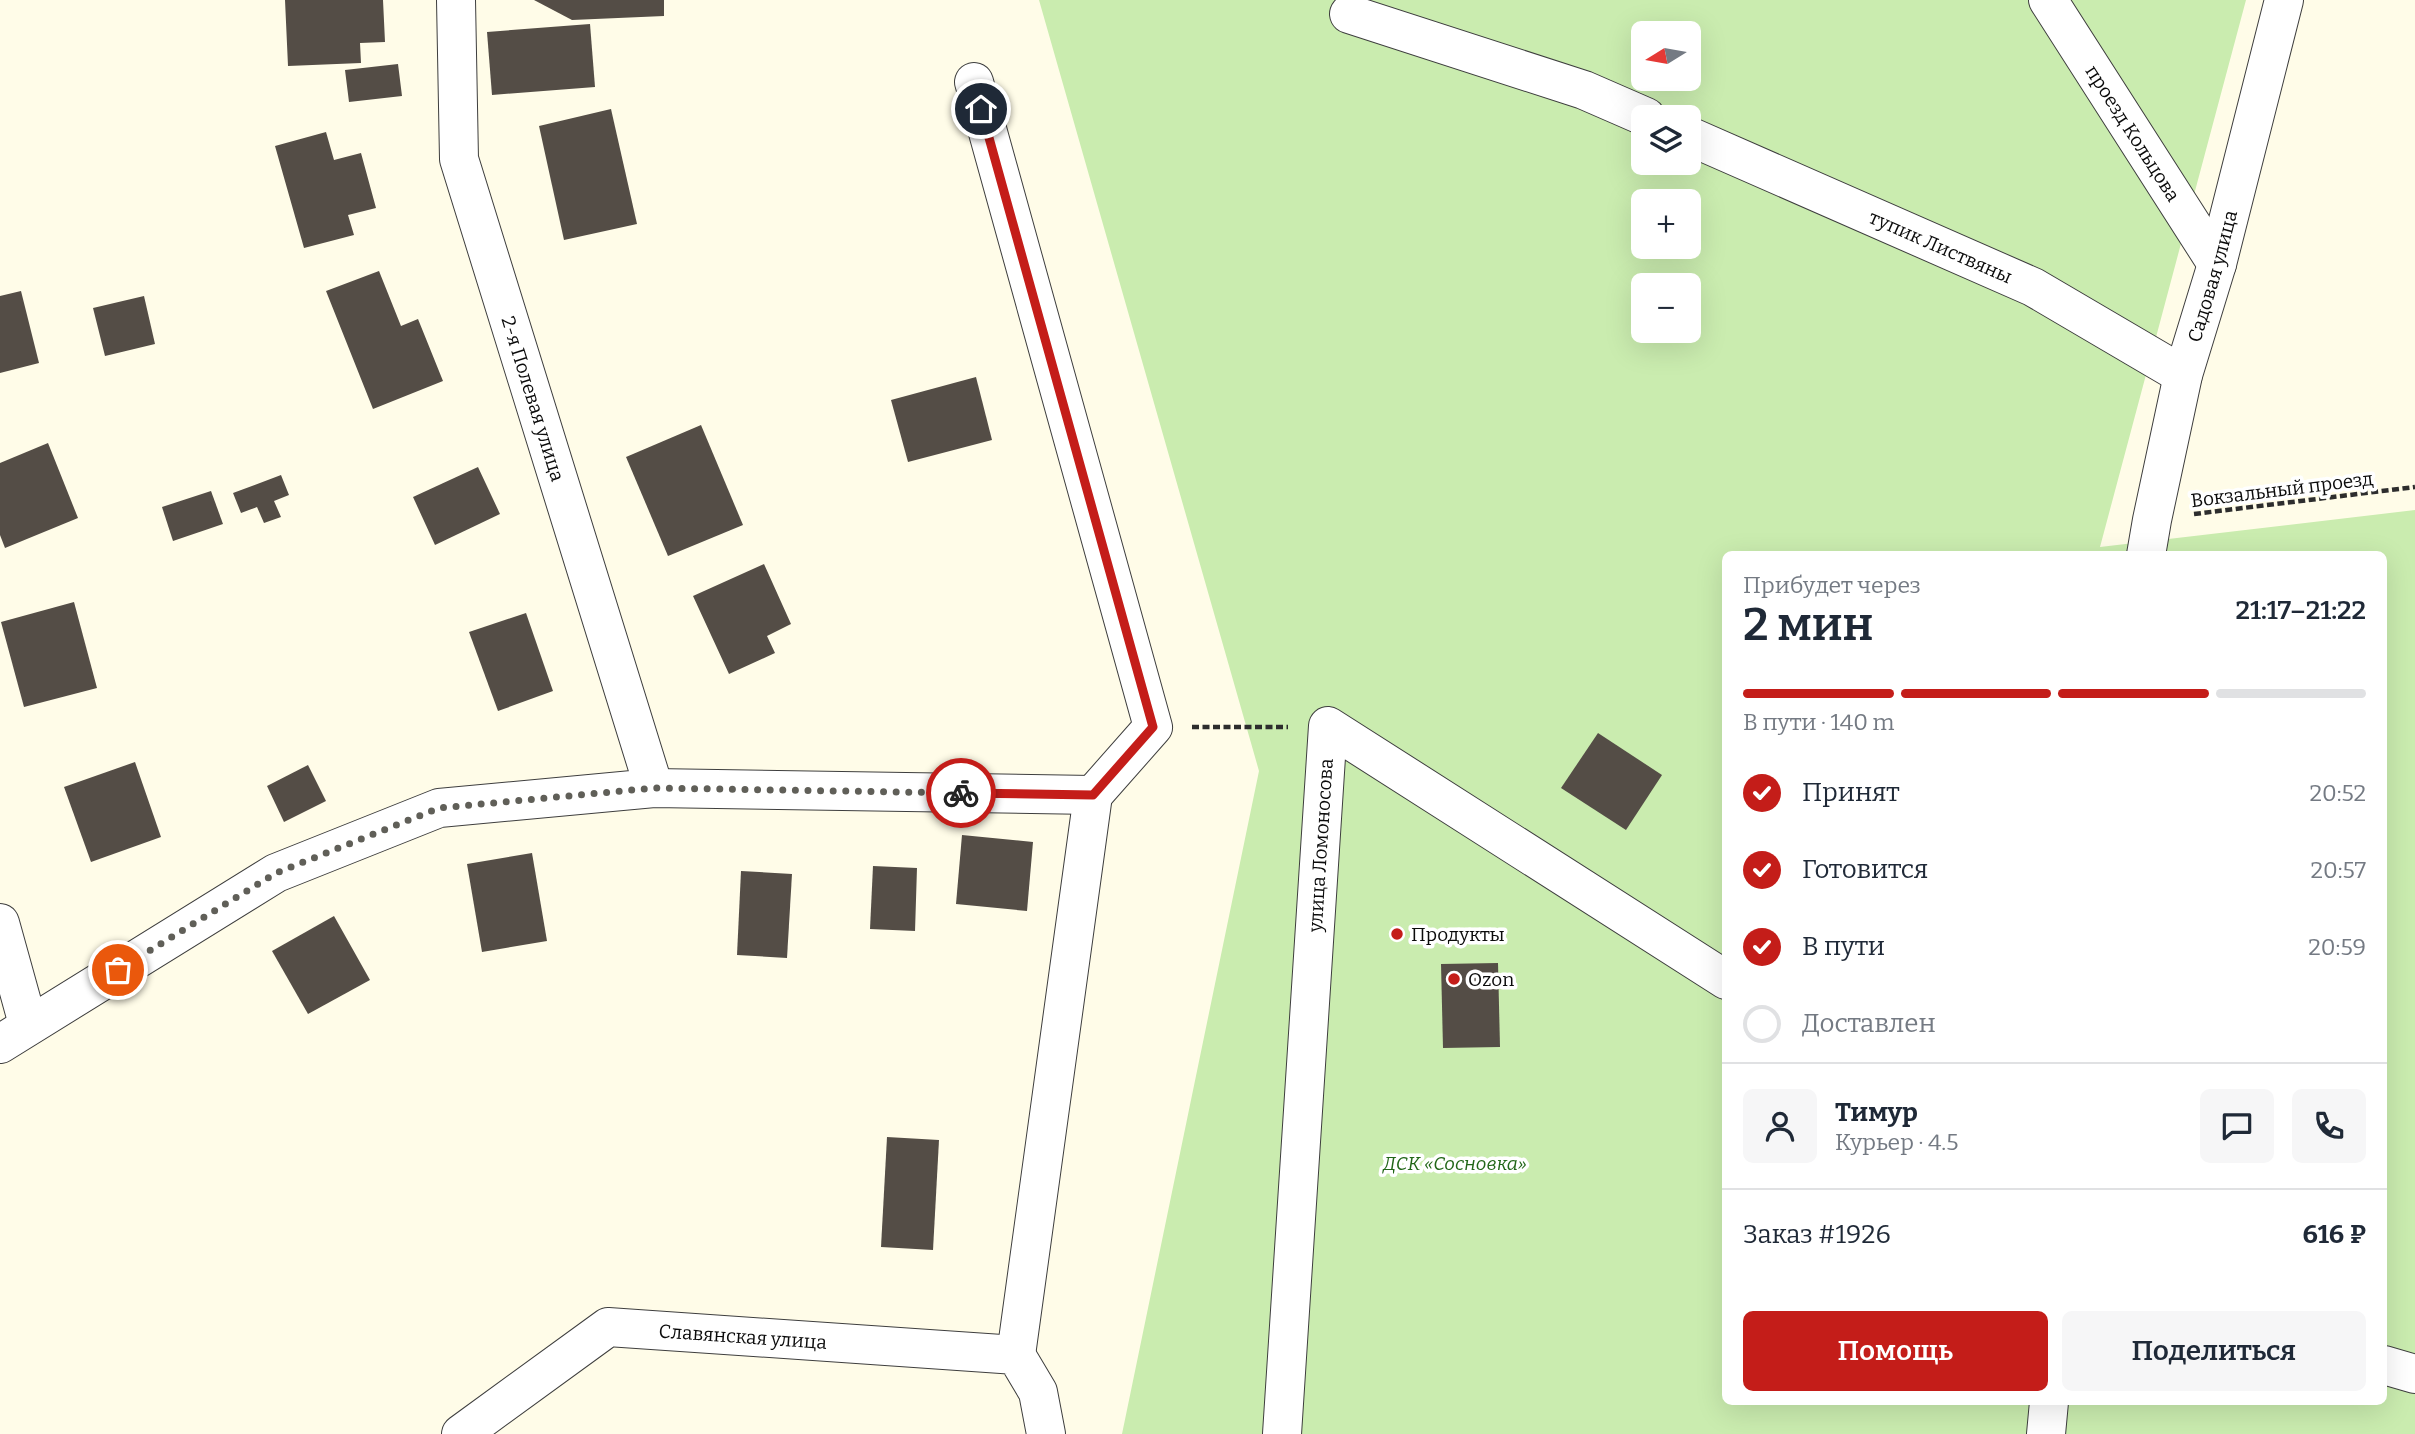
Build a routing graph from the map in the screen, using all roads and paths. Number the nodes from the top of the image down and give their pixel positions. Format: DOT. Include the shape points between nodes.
graph roads {
  1 [pos="456,0"];
  2 [pos="2048,0"];
  3 [pos="2284,0"];
  4 [pos="1349,14"];
  5 [pos="974,82"];
  6 [pos="1631,110"];
  7 [pos="1701,141"];
  8 [pos="2217,264"];
  9 [pos="2183,374"];
  10 [pos="2415,487"];
  11 [pos="2149,537"];
  12 [pos="1328,726"];
  13 [pos="1153,727"];
  14 [pos="654,788"];
  15 [pos="1093,795"];
  16 [pos="0,923"];
  17 [pos="1722,977"];
  18 [pos="14,1034"];
  19 [pos="1016,1355"];
  20 [pos="2387,1366"];
  21 [pos="2415,1374"];
  22 [pos="2049,1405"];
  23 [pos="461,1434"];
  24 [pos="1046,1434"];
  25 [pos="1282,1434"];
  26 [pos="2046,1434"];
  1 -- 14 [label="street, 2-я Полевая улица" via="459,159"];
  2 -- 8 [label="street, проезд Кольцова"];
  3 -- 8 [label="street, Садовая улица"];
  4 -- 6 [label="street" via="1584,90"];
  5 -- 13 [label="street"];
  7 -- 9 [label="street, тупик Листвяны" via="2033,287"];
  8 -- 9 [label="street, Садовая улица"];
  9 -- 11 [label="street, Садовая улица"];
  10 -- 11 [label="path, Вокзальный проезд"];
  12 -- 13 [label="path"];
  12 -- 17 [label="street, улица Ломоносова"];
  12 -- 25 [label="street, улица Ломоносова"];
  13 -- 15 [label="street"];
  14 -- 15 [label="street"];
  14 -- 18 [label="street" via="439,808 276,873"];
  15 -- 19 [label="street"];
  16 -- 18 [label="street"];
  19 -- 23 [label="street, Славянская улица" via="608,1327"];
  19 -- 24 [label="street" via="1038,1392"];
  20 -- 21 [label="street"];
  22 -- 26 [label="street"];
}
